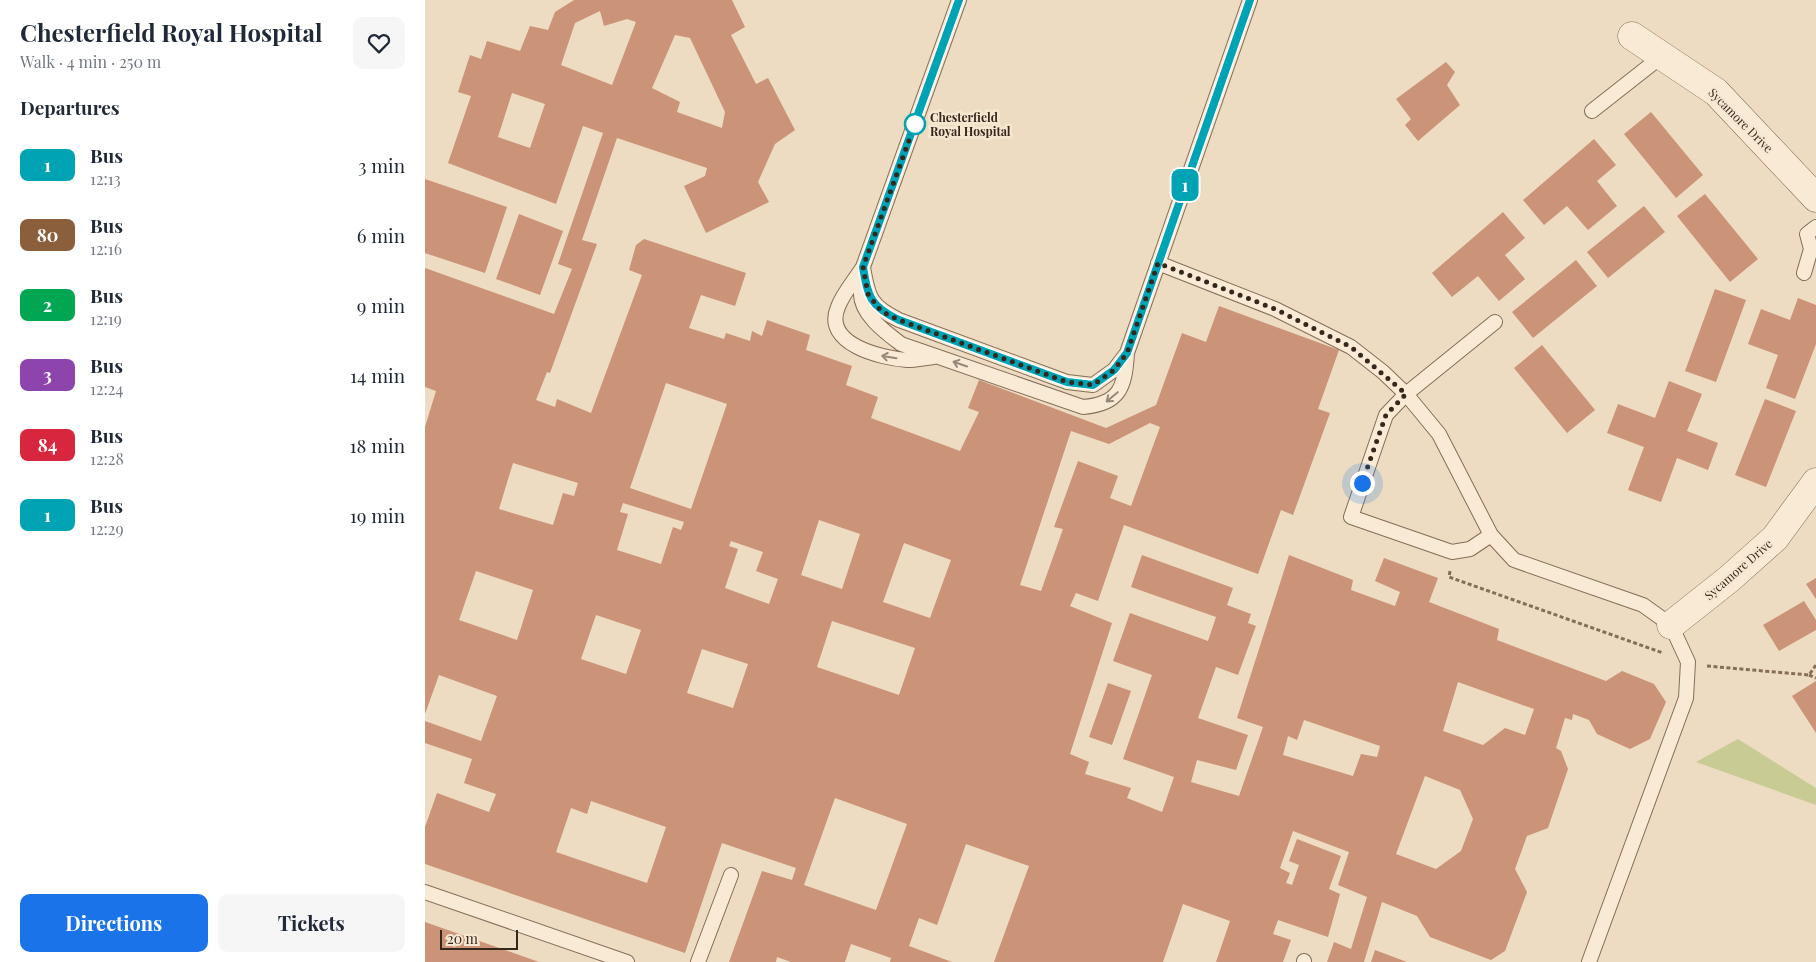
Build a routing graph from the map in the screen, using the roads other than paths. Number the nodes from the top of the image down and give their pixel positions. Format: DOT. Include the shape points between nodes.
graph roads {
  1 [pos="959,0"];
  2 [pos="1250,0"];
  3 [pos="1633,36"];
  4 [pos="1662,56"];
  5 [pos="1592,112"];
  6 [pos="1816,198"];
  7 [pos="1816,227"];
  8 [pos="1158,263"];
  9 [pos="863,267"];
  10 [pos="1803,273"];
  11 [pos="1495,322"];
  12 [pos="1127,353"];
  13 [pos="937,356"];
  14 [pos="1406,394"];
  15 [pos="1816,482"];
  16 [pos="1491,535"];
  17 [pos="1671,625"];
  18 [pos="731,875"];
  19 [pos="425,892"];
  20 [pos="627,962"];
  21 [pos="698,962"];
  22 [pos="1589,962"];
  1 -- 9 [label="lane"];
  2 -- 8 [label="lane"];
  3 -- 4 [label="street, Sycamore Drive"];
  4 -- 5 [label="lane"];
  4 -- 6 [label="street, Sycamore Drive" via="1716,92"];
  7 -- 10 [label="lane" via="1807,234 1811,249"];
  8 -- 12 [label="lane"];
  8 -- 14 [label="lane" via="1275,309 1351,347"];
  9 -- 12 [label="lane" via="868,294 881,311 1067,382 1093,385 1114,370"];
  9 -- 13 [label="lane" via="860,296 869,314 901,344"];
  13 -- 9 [label="lane, one-way" via="907,360 879,355 847,342 835,320 837,307"];
  11 -- 14 [label="lane"];
  12 -- 13 [label="lane, one-way" via="1126,377 1117,395 1101,405 1083,407"];
  14 -- 16 [label="lane" via="1439,434"];
  14 -- 16 [label="lane" via="1386,415 1351,517 1452,552 1470,549"];
  15 -- 17 [label="street, Sycamore Drive" via="1775,538"];
  16 -- 17 [label="lane" via="1514,560 1643,605"];
  17 -- 22 [label="lane" via="1688,662 1686,698"];
  18 -- 21 [label="lane"];
  19 -- 20 [label="lane"];
}
